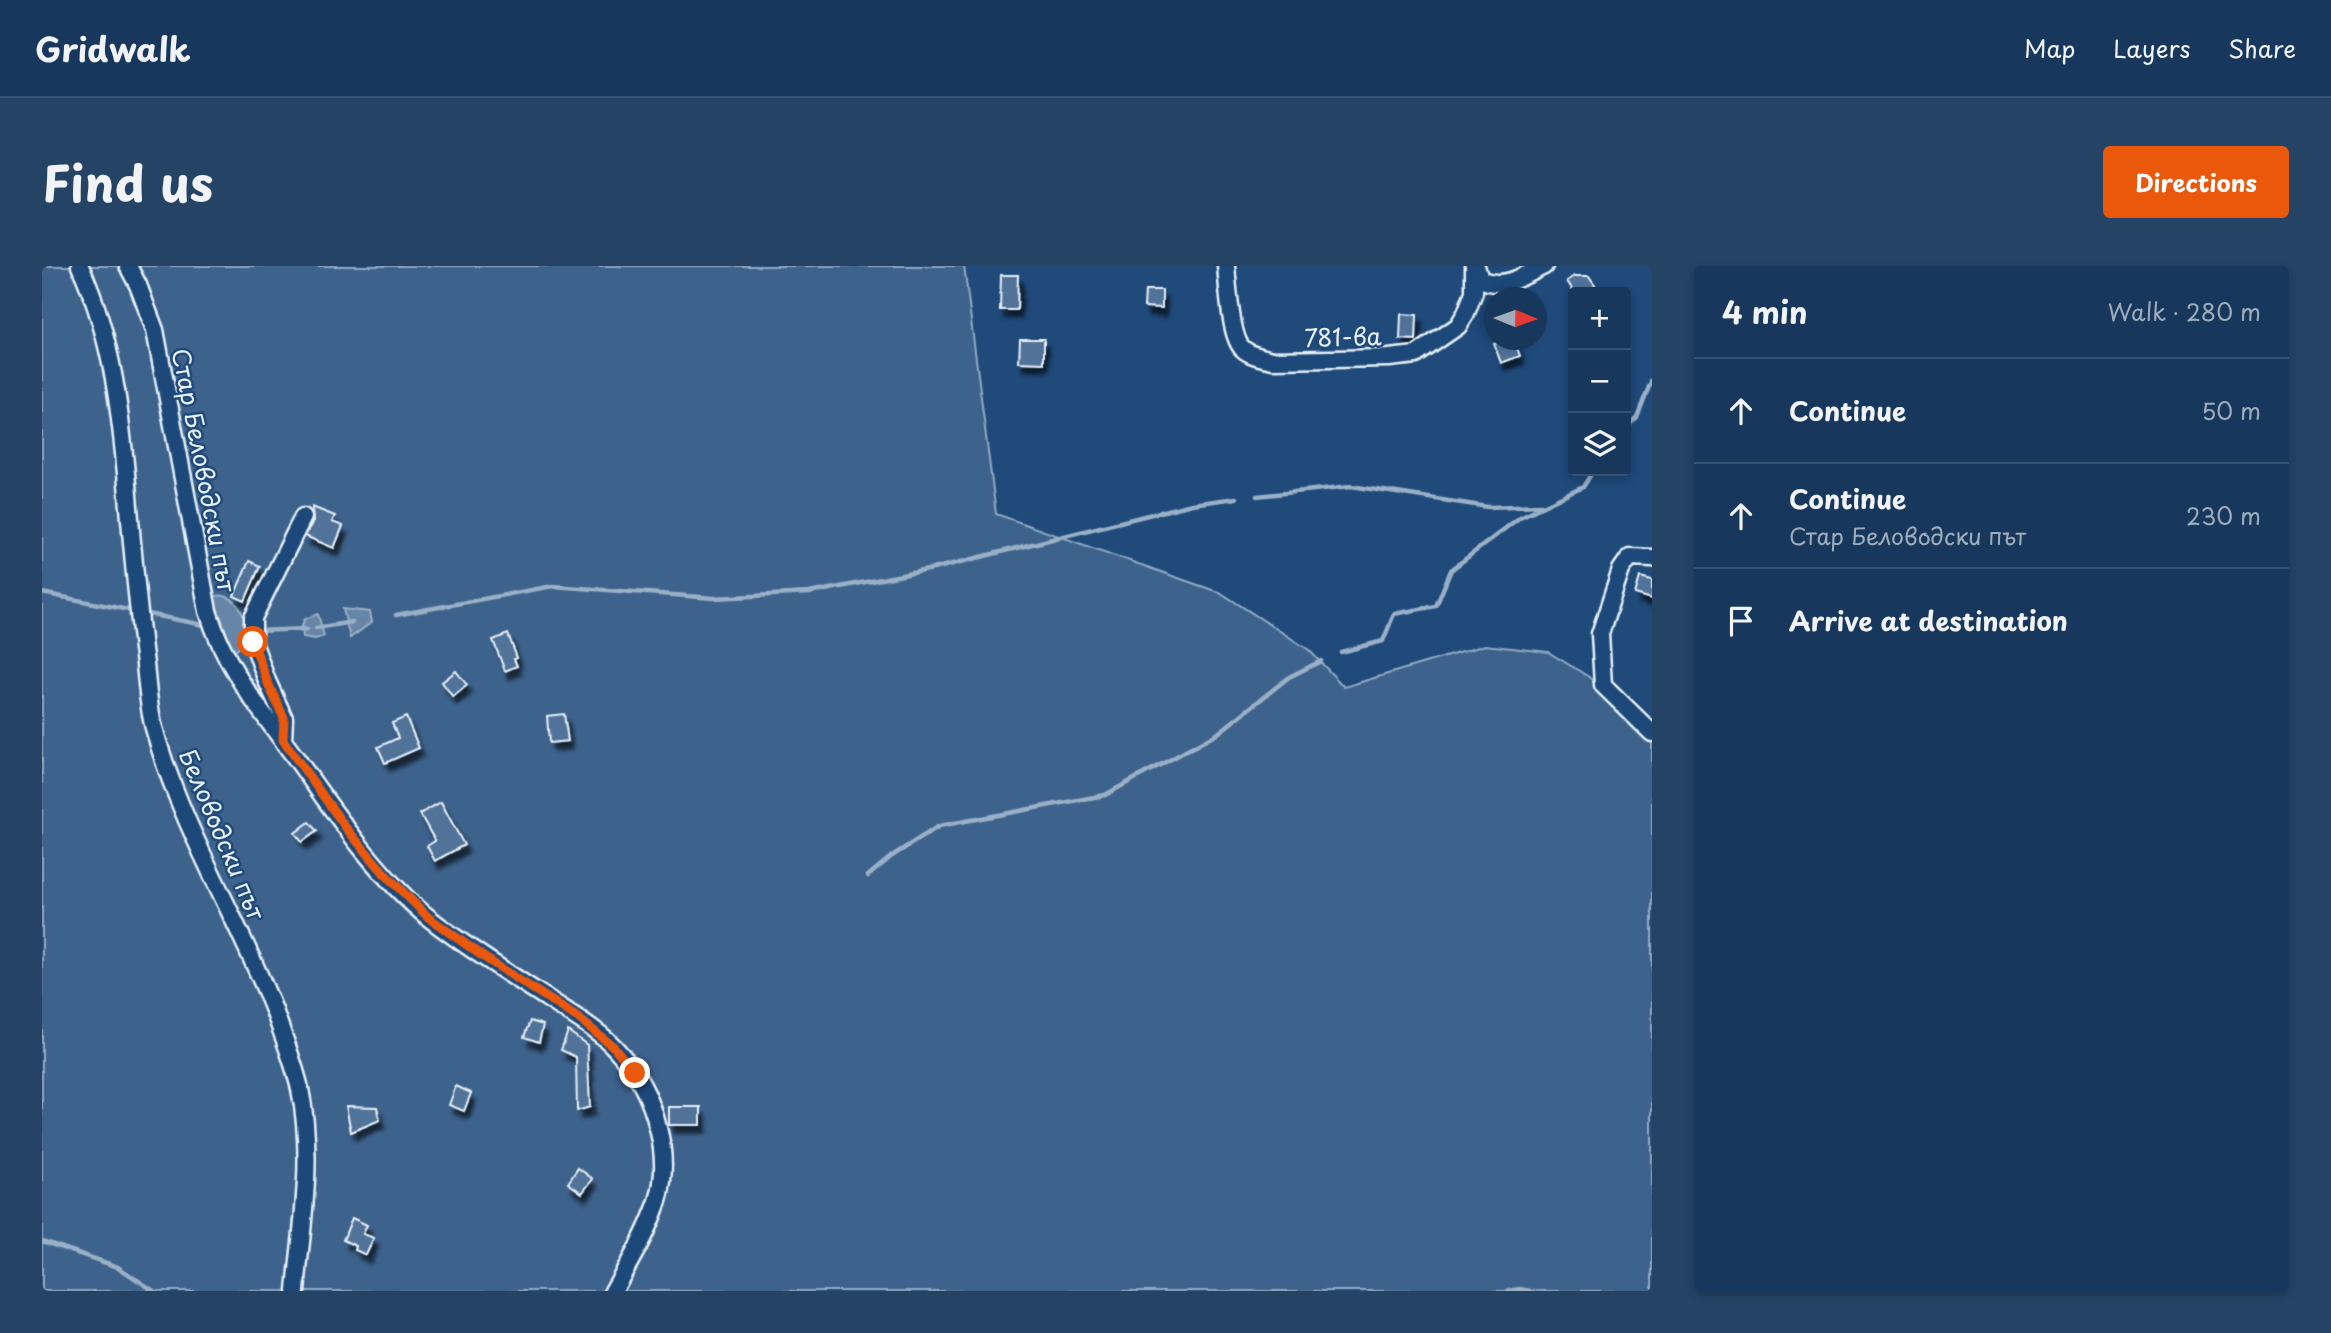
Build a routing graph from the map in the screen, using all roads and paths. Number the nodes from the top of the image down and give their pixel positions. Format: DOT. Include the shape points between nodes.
graph roads {
  1 [pos="80,266"];
  2 [pos="128,266"];
  3 [pos="1226,266"];
  4 [pos="1475,266"];
  5 [pos="1544,266"];
  6 [pos="303,517"];
  7 [pos="1652,558"];
  8 [pos="1652,733"];
  9 [pos="283,740"];
  10 [pos="296,1291"];
  11 [pos="613,1291"];
  1 -- 10 [label="street, Беловодски път" via="94,296 111,359 153,727 186,819 262,980 300,1091 306,1204"];
  2 -- 9 [label="street, Стар Беловодски път" via="155,330 216,637 239,681"];
  3 -- 4 [label="street, 781-ва" via="1233,327 1242,348 1273,360 1416,355 1458,326 1474,292"];
  4 -- 5 [label="street" via="1480,279 1492,285"];
  6 -- 9 [label="street" via="253,618 253,642 284,718"];
  7 -- 8 [label="street" via="1630,557 1621,570 1600,634 1603,685"];
  9 -- 11 [label="street, Стар Беловодски път" via="346,828 428,917 578,1018 614,1047 635,1073 649,1097 662,1142 663,1166 659,1199 639,1247"];
}
